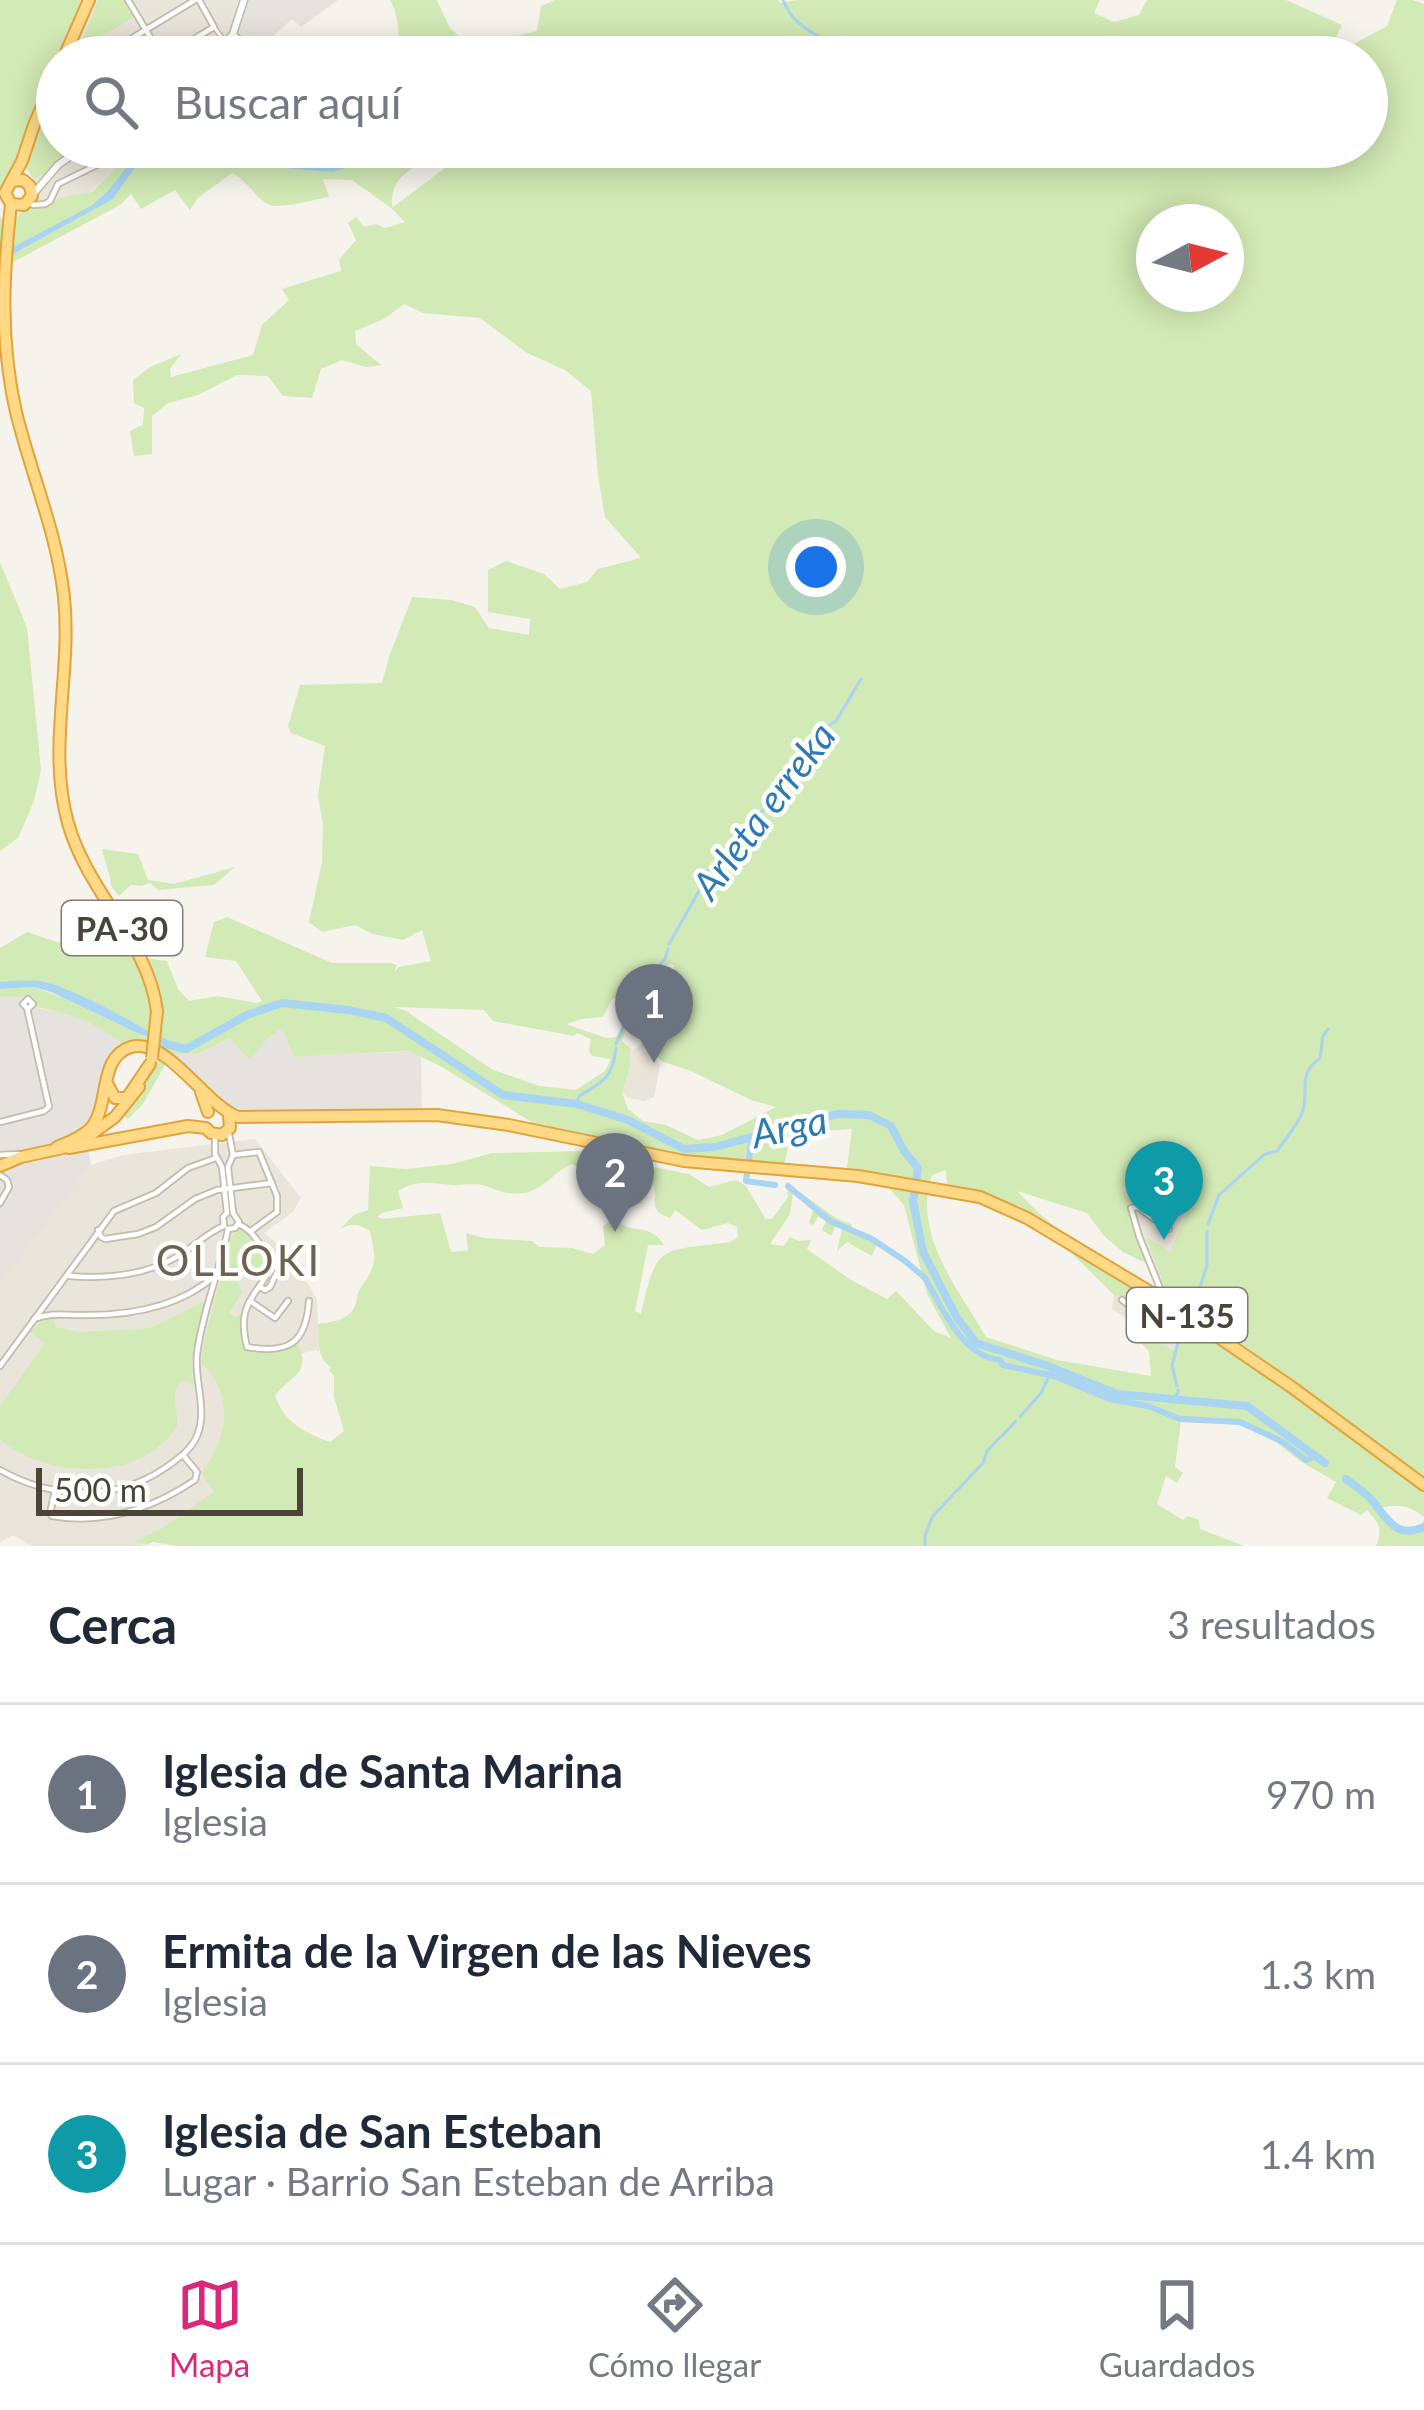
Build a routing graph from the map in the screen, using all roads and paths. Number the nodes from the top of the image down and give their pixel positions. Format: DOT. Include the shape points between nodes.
graph roads {
  1 [pos="89,0"];
  2 [pos="129,0"];
  3 [pos="197,0"];
  4 [pos="244,0"];
  5 [pos="214,27"];
  6 [pos="146,30"];
  7 [pos="233,34"];
  8 [pos="73,36"];
  9 [pos="137,36"];
  10 [pos="150,36"];
  11 [pos="199,36"];
  12 [pos="220,36"];
  13 [pos="235,36"];
  14 [pos="36,119"];
  15 [pos="56,168"];
  16 [pos="84,168"];
  17 [pos="47,176"];
  18 [pos="21,181"];
  19 [pos="24,202"];
  20 [pos="27,1009"];
  21 [pos="148,1056"];
  22 [pos="140,1087"];
  23 [pos="218,1121"];
  24 [pos="0,1122"];
  25 [pos="157,1132"];
  26 [pos="57,1149"];
  27 [pos="232,1159"];
  28 [pos="218,1160"];
  29 [pos="1,1163"];
  30 [pos="272,1184"];
  31 [pos="228,1188"];
  32 [pos="1167,1194"];
  33 [pos="0,1203"];
  34 [pos="1131,1208"];
  35 [pos="230,1213"];
  36 [pos="1156,1220"];
  37 [pos="238,1224"];
  38 [pos="226,1227"];
  39 [pos="1169,1229"];
  40 [pos="98,1231"];
  41 [pos="251,1231"];
  42 [pos="105,1239"];
  43 [pos="88,1244"];
  44 [pos="274,1260"];
  45 [pos="71,1268"];
  46 [pos="219,1270"];
  47 [pos="66,1275"];
  48 [pos="80,1276"];
  49 [pos="58,1285"];
  50 [pos="202,1286"];
  51 [pos="260,1287"];
  52 [pos="212,1294"];
  53 [pos="48,1299"];
  54 [pos="1122,1300"];
  55 [pos="1161,1300"];
  56 [pos="250,1301"];
  57 [pos="288,1301"];
  58 [pos="309,1301"];
  59 [pos="58,1312"];
  60 [pos="34,1319"];
  61 [pos="1150,1319"];
  62 [pos="1178,1334"];
  63 [pos="0,1366"];
  64 [pos="183,1455"];
  65 [pos="0,1470"];
  66 [pos="1424,1487"];
  67 [pos="55,1491"];
  1 -- 8 [label="highway"];
  2 -- 6 [label="street"];
  3 -- 5 [label="street"];
  3 -- 6 [label="street"];
  4 -- 7 [label="street"];
  5 -- 11 [label="street"];
  5 -- 12 [label="street"];
  6 -- 9 [label="street"];
  6 -- 10 [label="street"];
  7 -- 13 [label="street"];
  14 -- 18 [label="highway, PA-30"];
  15 -- 17 [label="street"];
  16 -- 19 [label="street" via="45,204"];
  17 -- 18 [label="street"];
  17 -- 19 [label="street"];
  18 -- 19 [label="highway" via="30,186"];
  18 -- 19 [label="highway, PA-30" via="5,193"];
  19 -- 21 [label="highway, PA-30, bridge" via="7,240 5,342 64,602 63,803 82,863 151,981 157,1011"];
  20 -- 24 [label="street" via="50,1103"];
  21 -- 22 [label="highway, PA-30"];
  21 -- 23 [label="highway" via="163,1055 196,1084"];
  21 -- 26 [label="highway" via="130,1047 118,1054 94,1124"];
  22 -- 25 [label="highway" via="123,1124"];
  22 -- 26 [label="highway, PA-30" via="91,1135"];
  23 -- 25 [label="highway, N-135"];
  23 -- 27 [label="street"];
  23 -- 28 [label="street"];
  23 -- 55 [label="highway, N-135" via="436,1115 684,1161 980,1197"];
  25 -- 26 [label="highway, N-135"];
  26 -- 29 [label="highway, PA-30"];
  26 -- 29 [label="highway, PA-30"];
  27 -- 28 [label="street"];
  27 -- 30 [label="street" via="259,1152"];
  27 -- 31 [label="street"];
  28 -- 31 [label="street"];
  28 -- 40 [label="street" via="118,1208"];
  29 -- 33 [label="street" via="9,1187"];
  30 -- 31 [label="street"];
  30 -- 41 [label="street" via="277,1212"];
  31 -- 35 [label="street"];
  31 -- 42 [label="street" via="195,1199 156,1227"];
  32 -- 36 [label="street" via="1166,1213"];
  34 -- 36 [label="street"];
  34 -- 36 [label="street" via="1140,1202"];
  34 -- 55 [label="street"];
  35 -- 37 [label="street"];
  35 -- 38 [label="street"];
  36 -- 39 [label="street"];
  37 -- 38 [label="street"];
  37 -- 41 [label="street"];
  38 -- 46 [label="street"];
  38 -- 48 [label="street" via="153,1268"];
  40 -- 42 [label="street"];
  40 -- 43 [label="street"];
  41 -- 51 [label="street" via="270,1265"];
  42 -- 43 [label="street"];
  43 -- 45 [label="street"];
  44 -- 51 [label="street" via="270,1286"];
  45 -- 47 [label="street"];
  45 -- 48 [label="street"];
  46 -- 50 [label="street"];
  46 -- 52 [label="street"];
  47 -- 48 [label="street"];
  47 -- 49 [label="street"];
  48 -- 49 [label="street"];
  49 -- 53 [label="street"];
  50 -- 52 [label="street"];
  50 -- 59 [label="street" via="136,1312"];
  51 -- 56 [label="street"];
  52 -- 64 [label="street" via="196,1356 200,1428"];
  53 -- 59 [label="street"];
  53 -- 60 [label="street"];
  54 -- 61 [label="street"];
  55 -- 61 [label="street"];
  55 -- 66 [label="highway, N-135"];
  56 -- 57 [label="street" via="275,1318"];
  56 -- 58 [label="street" via="245,1344 272,1350 303,1333"];
  59 -- 60 [label="street"];
  60 -- 63 [label="street"];
  61 -- 62 [label="street"];
  64 -- 67 [label="street" via="125,1487"];
  64 -- 67 [label="street" via="195,1480 138,1510 52,1516"];
  65 -- 67 [label="street"];
}
